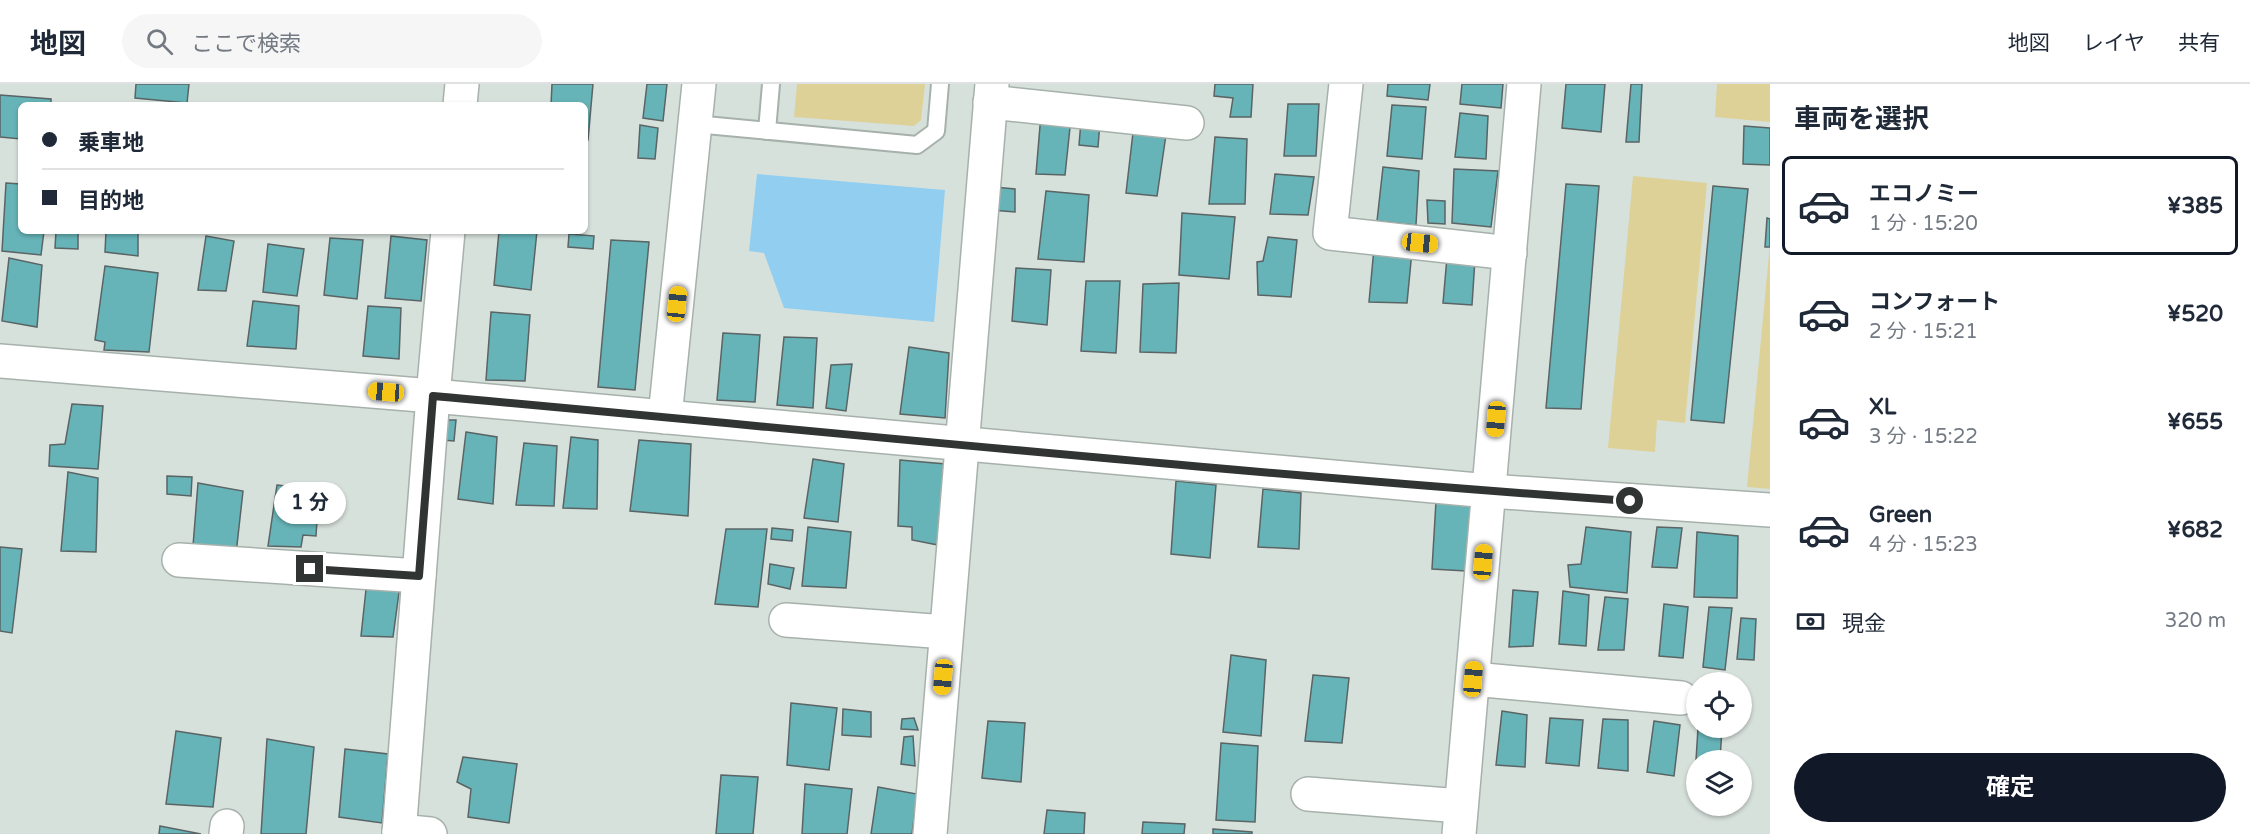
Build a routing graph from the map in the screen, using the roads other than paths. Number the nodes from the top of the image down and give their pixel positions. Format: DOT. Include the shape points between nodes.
graph roads {
  1 [pos="462,84"];
  2 [pos="699,84"];
  3 [pos="771,84"];
  4 [pos="940,84"];
  5 [pos="1346,84"];
  6 [pos="1524,84"];
  7 [pos="991,93"];
  8 [pos="460,102"];
  9 [pos="1187,123"];
  10 [pos="695,124"];
  11 [pos="767,131"];
  12 [pos="448,234"];
  13 [pos="1510,253"];
  14 [pos="0,361"];
  15 [pos="433,396"];
  16 [pos="666,417"];
  17 [pos="962,445"];
  18 [pos="1489,491"];
  19 [pos="1770,510"];
  20 [pos="179,560"];
  21 [pos="419,576"];
  22 [pos="786,620"];
  23 [pos="946,632"];
  24 [pos="1473,679"];
  25 [pos="1681,698"];
  26 [pos="1308,794"];
  27 [pos="1460,820"];
  28 [pos="409,833"];
  29 [pos="930,834"];
  1 -- 8 [label="street"];
  2 -- 10 [label="street"];
  3 -- 11 [label="lane"];
  4 -- 11 [label="lane" via="936,132 917,145"];
  5 -- 13 [label="street" via="1330,233"];
  6 -- 13 [label="street"];
  7 -- 9 [label="street"];
  7 -- 17 [label="street"];
  10 -- 11 [label="lane"];
  10 -- 16 [label="street"];
  12 -- 15 [label="street"];
  13 -- 18 [label="street"];
  14 -- 15 [label="street"];
  15 -- 16 [label="street"];
  15 -- 21 [label="street"];
  16 -- 17 [label="street"];
  17 -- 18 [label="street"];
  17 -- 23 [label="street"];
  18 -- 19 [label="street"];
  18 -- 24 [label="street"];
  20 -- 21 [label="street"];
  21 -- 28 [label="street"];
  22 -- 23 [label="street"];
  23 -- 29 [label="street"];
  24 -- 25 [label="street"];
  24 -- 27 [label="street"];
  26 -- 27 [label="street"];
}
